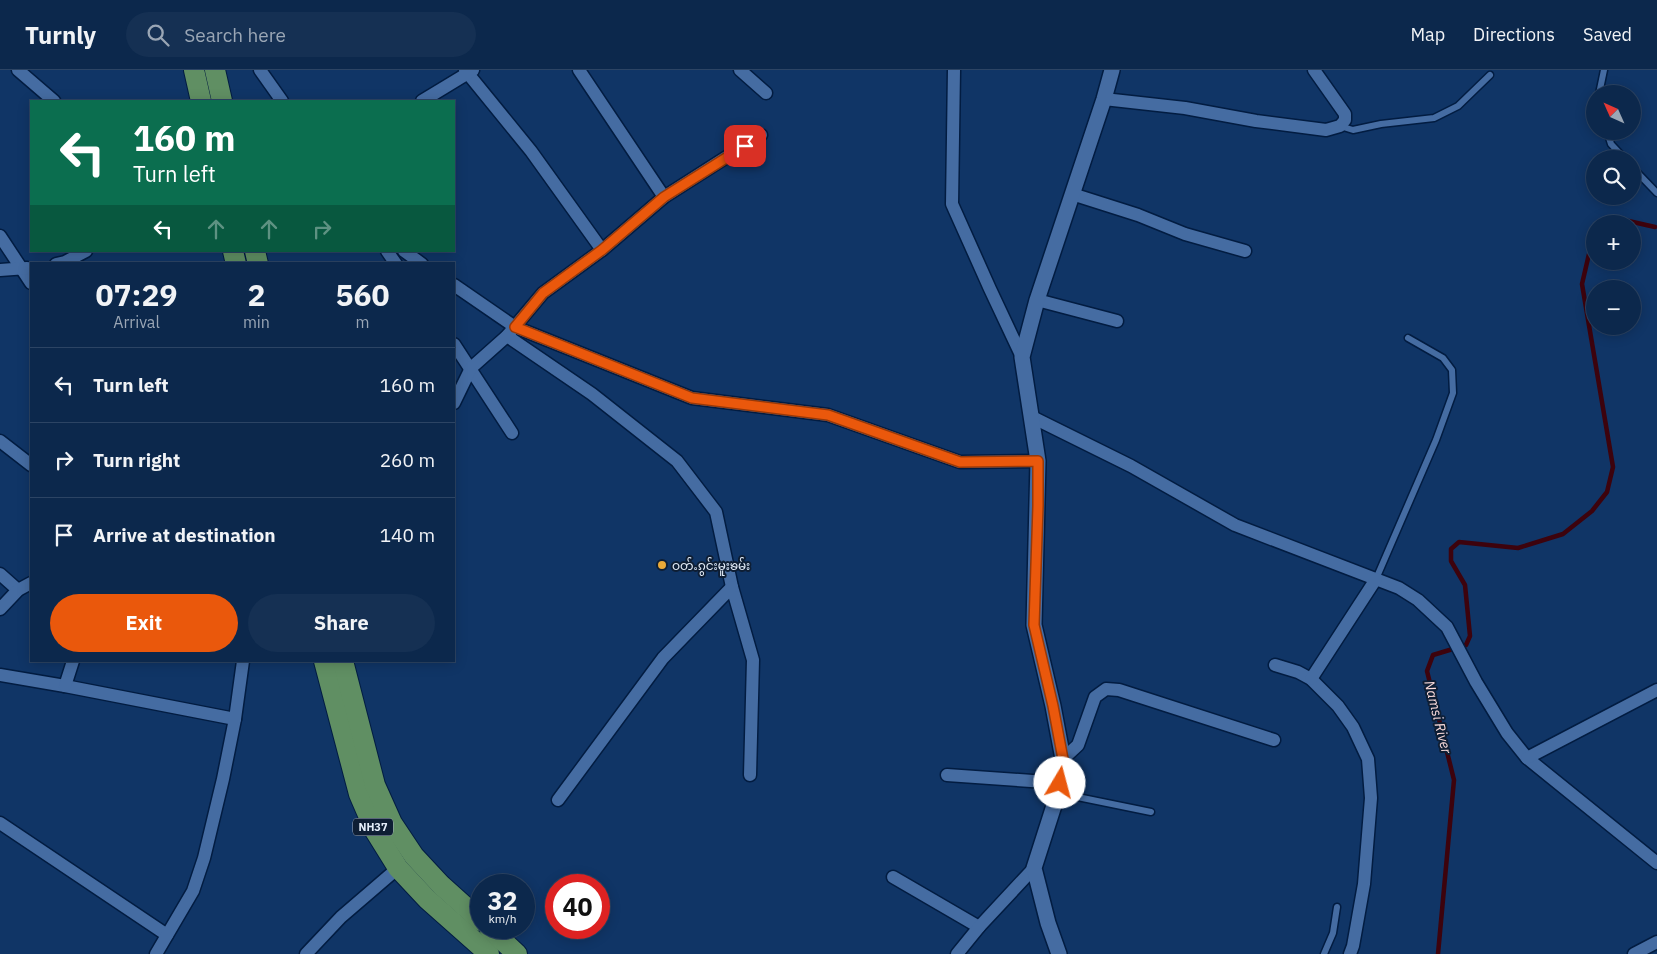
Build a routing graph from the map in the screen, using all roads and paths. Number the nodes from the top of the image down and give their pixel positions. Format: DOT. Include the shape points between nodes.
graph roads {
  1 [pos="18,70"];
  2 [pos="194,70"];
  3 [pos="215,70"];
  4 [pos="260,70"];
  5 [pos="579,70"];
  6 [pos="740,70"];
  7 [pos="954,70"];
  8 [pos="1112,70"];
  9 [pos="1314,70"];
  10 [pos="1604,70"];
  11 [pos="468,71"];
  12 [pos="1490,76"];
  13 [pos="1601,85"];
  14 [pos="766,93"];
  15 [pos="1104,99"];
  16 [pos="53,100"];
  17 [pos="201,100"];
  18 [pos="222,100"];
  19 [pos="281,100"];
  20 [pos="424,100"];
  21 [pos="1340,126"];
  22 [pos="761,135"];
  23 [pos="1641,177"];
  24 [pos="1072,194"];
  25 [pos="1657,194"];
  26 [pos="664,197"];
  27 [pos="0,236"];
  28 [pos="602,250"];
  29 [pos="1245,251"];
  30 [pos="84,252"];
  31 [pos="405,252"];
  32 [pos="65,262"];
  33 [pos="419,262"];
  34 [pos="26,268"];
  35 [pos="0,270"];
  36 [pos="30,280"];
  37 [pos="455,286"];
  38 [pos="1037,300"];
  39 [pos="1118,321"];
  40 [pos="511,332"];
  41 [pos="1408,338"];
  42 [pos="455,345"];
  43 [pos="1022,357"];
  44 [pos="471,368"];
  45 [pos="455,401"];
  46 [pos="1032,417"];
  47 [pos="512,433"];
  48 [pos="0,441"];
  49 [pos="1038,461"];
  50 [pos="30,464"];
  51 [pos="0,574"];
  52 [pos="1376,579"];
  53 [pos="30,584"];
  54 [pos="732,587"];
  55 [pos="18,590"];
  56 [pos="0,609"];
  57 [pos="73,662"];
  58 [pos="243,662"];
  59 [pos="324,662"];
  60 [pos="344,662"];
  61 [pos="1275,665"];
  62 [pos="0,675"];
  63 [pos="1311,679"];
  64 [pos="65,686"];
  65 [pos="1657,690"];
  66 [pos="235,719"];
  67 [pos="1274,740"];
  68 [pos="1527,758"];
  69 [pos="1063,759"];
  70 [pos="750,775"];
  71 [pos="947,775"];
  72 [pos="1059,788"];
  73 [pos="558,800"];
  74 [pos="1151,812"];
  75 [pos="0,823"];
  76 [pos="1657,863"];
  77 [pos="398,868"];
  78 [pos="1034,868"];
  79 [pos="893,877"];
  80 [pos="1337,906"];
  81 [pos="470,911"];
  82 [pos="979,927"];
  83 [pos="167,935"];
  84 [pos="501,939"];
  85 [pos="1657,942"];
  86 [pos="156,954"];
  87 [pos="306,954"];
  88 [pos="489,954"];
  89 [pos="517,954"];
  90 [pos="957,954"];
  91 [pos="1059,954"];
  92 [pos="1324,954"];
  93 [pos="1350,954"];
  94 [pos="1634,954"];
  1 -- 16 [label="street"];
  2 -- 17 [label="highway"];
  3 -- 18 [label="highway"];
  4 -- 19 [label="street"];
  5 -- 26 [label="street"];
  6 -- 14 [label="street"];
  7 -- 43 [label="street" via="952,204"];
  8 -- 15 [label="street"];
  9 -- 21 [label="street" via="1345,114"];
  10 -- 13 [label="lane"];
  11 -- 20 [label="street"];
  11 -- 28 [label="street"];
  12 -- 21 [label="lane" via="1458,106 1434,118 1353,130"];
  15 -- 21 [label="street" via="1326,130"];
  15 -- 24 [label="street"];
  22 -- 26 [label="street"];
  23 -- 25 [label="lane"];
  24 -- 29 [label="street" via="1184,234"];
  24 -- 38 [label="street"];
  26 -- 28 [label="street"];
  27 -- 34 [label="street"];
  28 -- 40 [label="street" via="543,293"];
  30 -- 32 [label="street"];
  31 -- 33 [label="street"];
  34 -- 35 [label="street"];
  34 -- 36 [label="street"];
  37 -- 40 [label="street"];
  38 -- 39 [label="street"];
  38 -- 43 [label="street"];
  40 -- 44 [label="street"];
  40 -- 49 [label="street" via="692,398 828,415 960,462"];
  40 -- 54 [label="street" via="677,461 716,512"];
  41 -- 52 [label="lane" via="1443,358 1452,370 1453,394"];
  42 -- 44 [label="street"];
  43 -- 46 [label="street"];
  44 -- 45 [label="street"];
  44 -- 47 [label="street"];
  46 -- 49 [label="street"];
  46 -- 52 [label="street" via="1131,466 1235,525"];
  48 -- 50 [label="street"];
  49 -- 69 [label="street" via="1034,625"];
  51 -- 55 [label="street"];
  52 -- 63 [label="street"];
  52 -- 68 [label="street" via="1418,600 1447,627 1507,733"];
  53 -- 55 [label="street"];
  54 -- 70 [label="street" via="753,660"];
  54 -- 73 [label="street" via="663,658"];
  55 -- 56 [label="street"];
  57 -- 64 [label="street"];
  58 -- 66 [label="street"];
  59 -- 77 [label="highway, NH37" via="359,794 375,831"];
  60 -- 81 [label="highway, NH37" via="375,785 392,823 414,856"];
  61 -- 63 [label="street"];
  62 -- 64 [label="street"];
  63 -- 93 [label="street" via="1353,727 1368,760 1371,798 1364,884"];
  64 -- 66 [label="street"];
  65 -- 68 [label="street"];
  66 -- 83 [label="street" via="204,858 193,891"];
  67 -- 69 [label="street" via="1119,690 1106,689 1095,697 1078,745"];
  68 -- 76 [label="street"];
  69 -- 72 [label="street"];
  71 -- 72 [label="street"];
  72 -- 74 [label="lane"];
  72 -- 78 [label="street"];
  75 -- 83 [label="street"];
  77 -- 87 [label="street" via="341,917"];
  77 -- 88 [label="highway, NH37" via="427,899"];
  78 -- 82 [label="street"];
  78 -- 91 [label="street"];
  79 -- 82 [label="street"];
  80 -- 92 [label="lane" via="1333,933"];
  82 -- 90 [label="street"];
  83 -- 86 [label="street"];
  84 -- 89 [label="highway"];
  85 -- 94 [label="street"];
}
